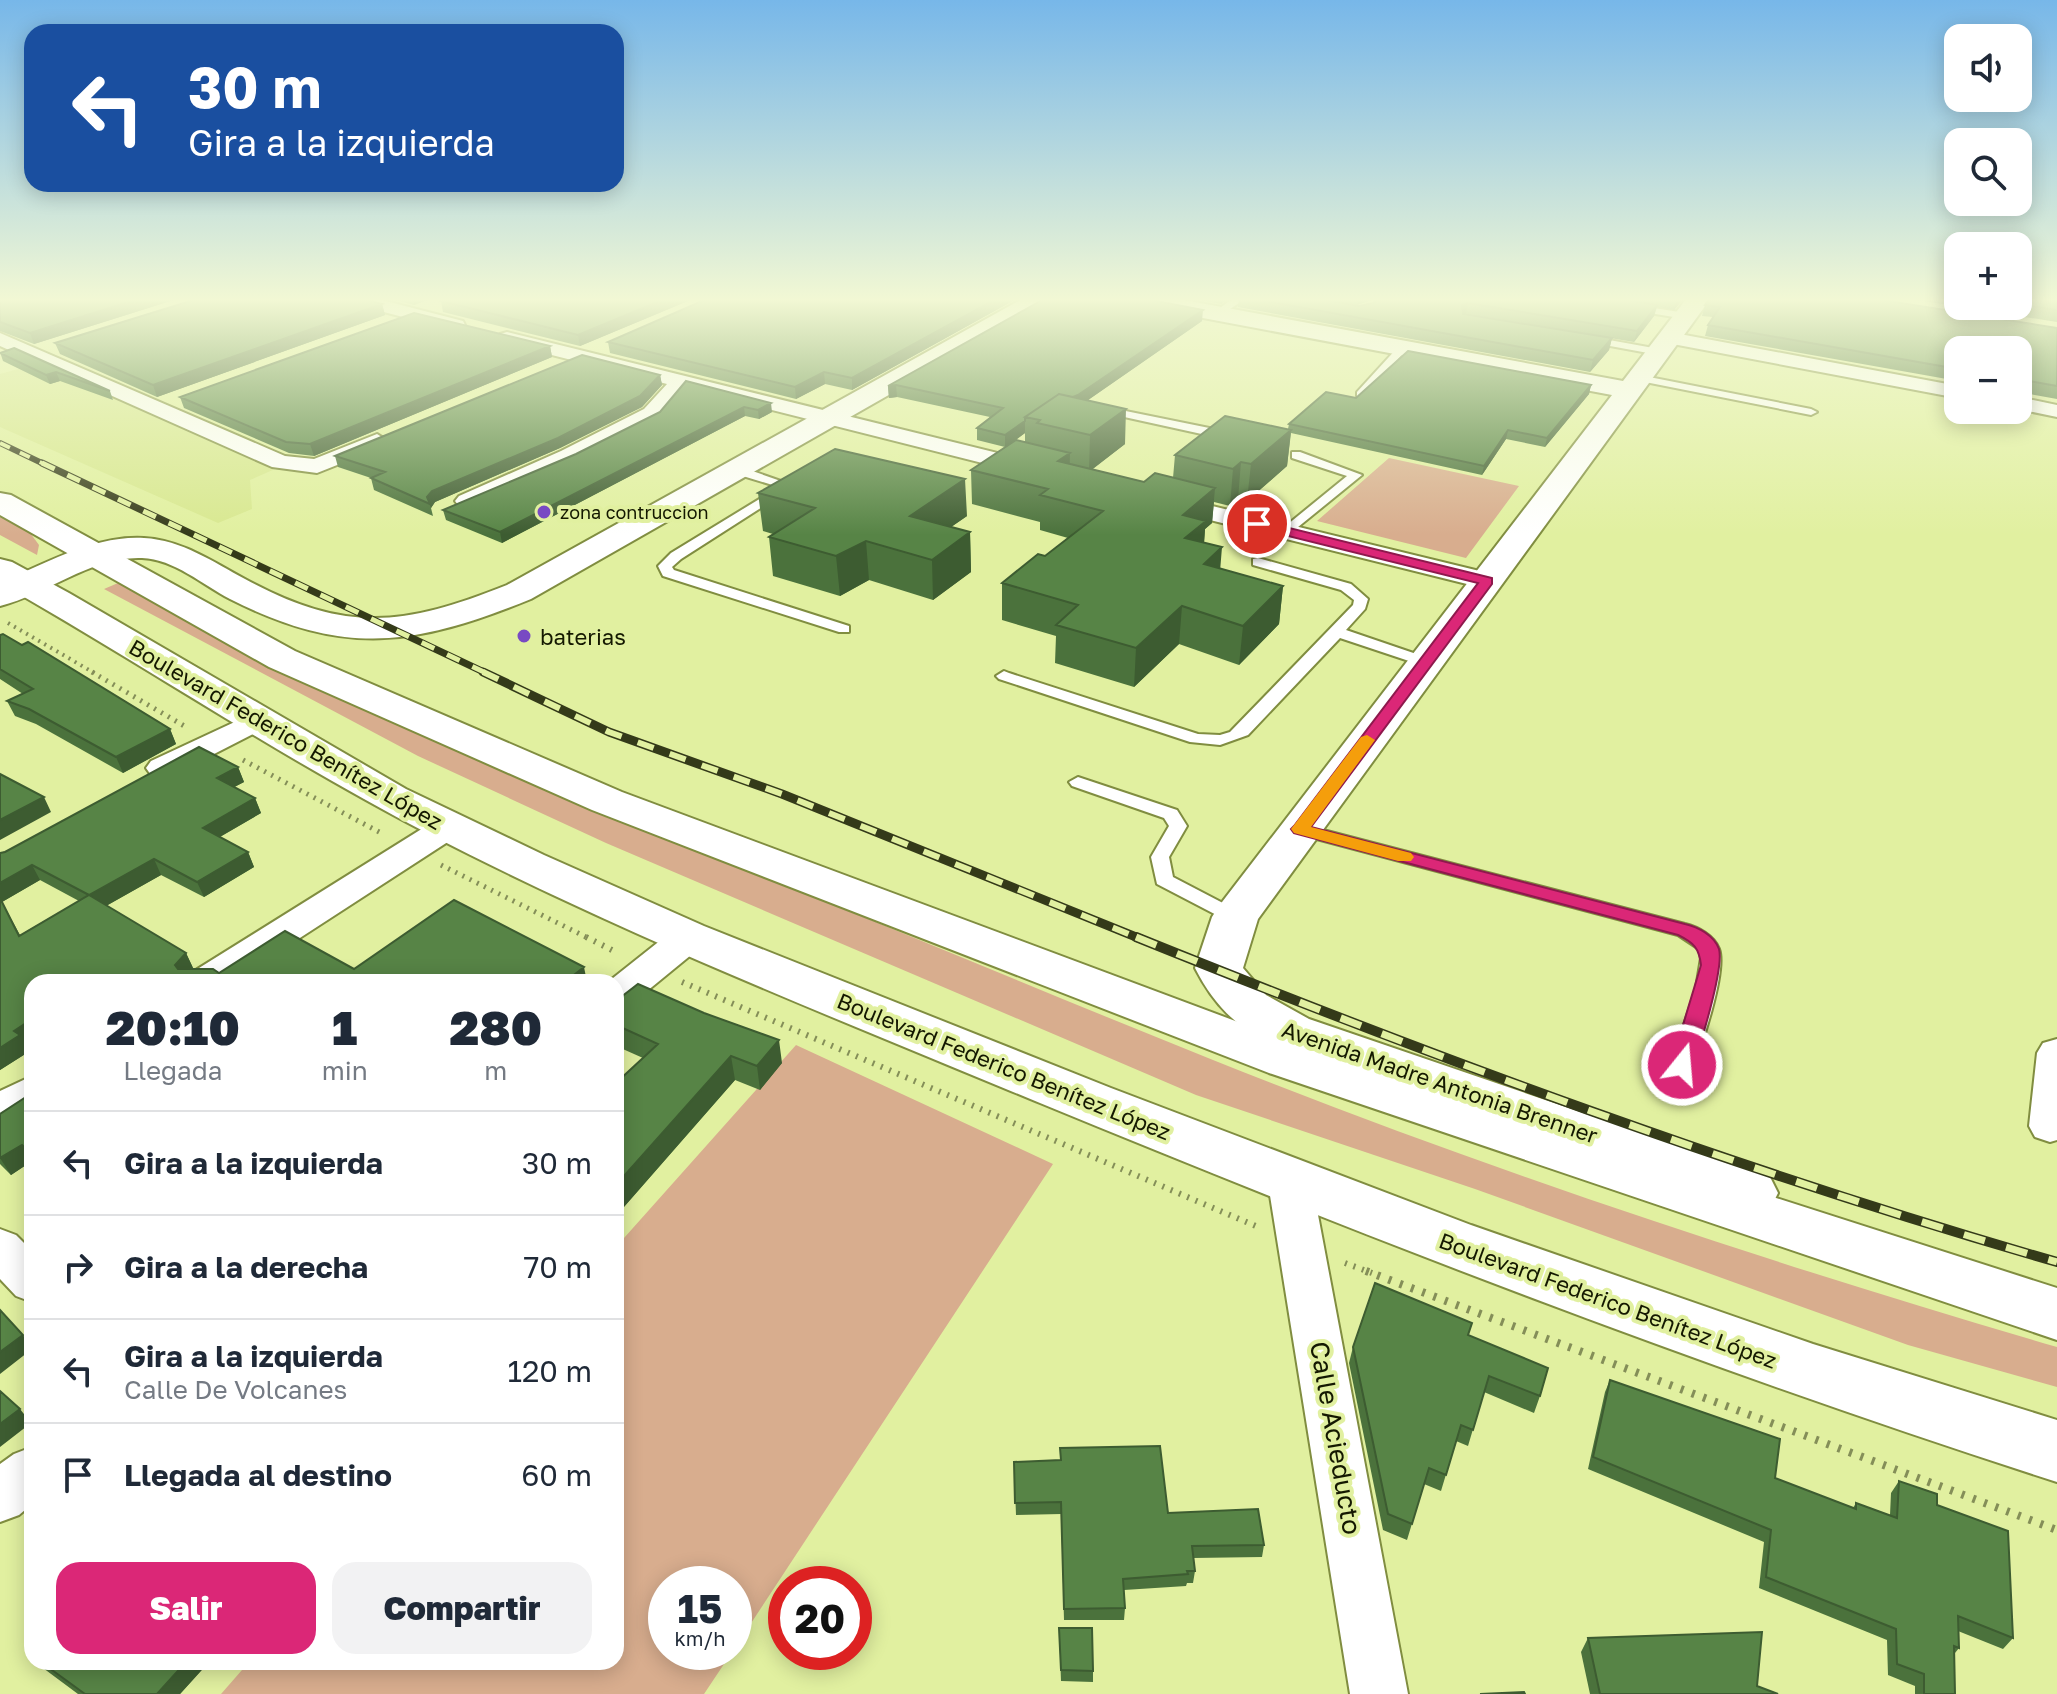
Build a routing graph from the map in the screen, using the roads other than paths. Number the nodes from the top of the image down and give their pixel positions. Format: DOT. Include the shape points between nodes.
graph roads {
  1 [pos="90,377"];
  2 [pos="664,377"];
  3 [pos="901,377"];
  4 [pos="1376,377"];
  5 [pos="1640,377"];
  6 [pos="1734,377"];
  7 [pos="1865,377"];
  8 [pos="680,381"];
  9 [pos="1944,390"];
  10 [pos="1361,394"];
  11 [pos="189,396"];
  12 [pos="2032,406"];
  13 [pos="159,407"];
  14 [pos="1088,409"];
  15 [pos="2057,411"];
  16 [pos="1811,412"];
  17 [pos="828,418"];
  18 [pos="390,436"];
  19 [pos="1247,440"];
  20 [pos="1296,455"];
  21 [pos="737,470"];
  22 [pos="1058,475"];
  23 [pos="803,478"];
  24 [pos="789,486"];
  25 [pos="1150,498"];
  26 [pos="0,502"];
  27 [pos="445,510"];
  28 [pos="1287,532"];
  29 [pos="95,558"];
  30 [pos="1258,562"];
  31 [pos="1487,581"];
  32 [pos="10,583"];
  33 [pos="844,629"];
  34 [pos="1337,632"];
  35 [pos="1426,662"];
  36 [pos="1004,676"];
  37 [pos="254,722"];
  38 [pos="140,780"];
  39 [pos="1078,782"];
  40 [pos="448,827"];
  41 [pos="1300,829"];
  42 [pos="1235,917"];
  43 [pos="689,937"];
  44 [pos="217,974"];
  45 [pos="624,990"];
  46 [pos="2057,1053"];
  47 [pos="1682,1065"];
  48 [pos="24,1096"];
  49 [pos="0,1111"];
  50 [pos="2050,1126"];
  51 [pos="1290,1183"];
  52 [pos="0,1248"];
  53 [pos="1867,1251"];
  54 [pos="24,1274"];
  55 [pos="2057,1314"];
  56 [pos="2057,1451"];
  57 [pos="24,1478"];
  58 [pos="0,1497"];
  59 [pos="1379,1694"];
  1 -- 13 [label="street"];
  2 -- 8 [label="street"];
  3 -- 17 [label="street"];
  4 -- 10 [label="lane"];
  5 -- 31 [label="street, Avenida Madre Antonia Brenner"];
  6 -- 16 [label="lane"];
  7 -- 9 [label="street"];
  8 -- 17 [label="street"];
  8 -- 27 [label="street" via="652,414"];
  11 -- 13 [label="street"];
  12 -- 15 [label="street"];
  13 -- 18 [label="street" via="280,462 317,466"];
  14 -- 19 [label="lane" via="1116,410"];
  17 -- 21 [label="street"];
  17 -- 22 [label="street" via="1007,457"];
  20 -- 28 [label="lane" via="1356,475"];
  21 -- 24 [label="lane"];
  21 -- 29 [label="street" via="519,592 477,610 395,629 320,626 154,549 132,548"];
  23 -- 24 [label="lane"];
  24 -- 33 [label="lane" via="665,566 684,580"];
  25 -- 28 [label="street"];
  26 -- 29 [label="street"];
  28 -- 31 [label="street"];
  29 -- 32 [label="street"];
  29 -- 53 [label="street" via="282,659 607,801 1287,1060"];
  30 -- 34 [label="lane" via="1356,593 1360,606"];
  31 -- 35 [label="street, Avenida Madre Antonia Brenner"];
  32 -- 37 [label="street, Boulevard Federico Benítez López"];
  34 -- 35 [label="lane"];
  34 -- 36 [label="lane" via="1242,732 1215,742"];
  35 -- 41 [label="street, Avenida Madre Antonia Brenner"];
  37 -- 38 [label="street"];
  37 -- 40 [label="street, Boulevard Federico Benítez López"];
  39 -- 42 [label="lane" via="1171,814 1178,826 1158,863 1164,880"];
  40 -- 43 [label="street, Boulevard Federico Benítez López"];
  40 -- 44 [label="street"];
  41 -- 42 [label="street, Avenida Madre Antonia Brenner"];
  41 -- 47 [label="lane" via="1699,938 1708,947 1711,965"];
  42 -- 53 [label="street, Avenida Madre Antonia Brenner" via="1219,968 1241,1004 1260,1018 1745,1191"];
  43 -- 45 [label="street"];
  43 -- 51 [label="street, Boulevard Federico Benítez López"];
  46 -- 50 [label="street"];
  48 -- 49 [label="street"];
  51 -- 56 [label="street, Boulevard Federico Benítez López" via="1900,1404"];
  51 -- 59 [label="street, Calle Acieducto"];
  52 -- 54 [label="street"];
  53 -- 55 [label="street"];
  57 -- 58 [label="street"];
}
